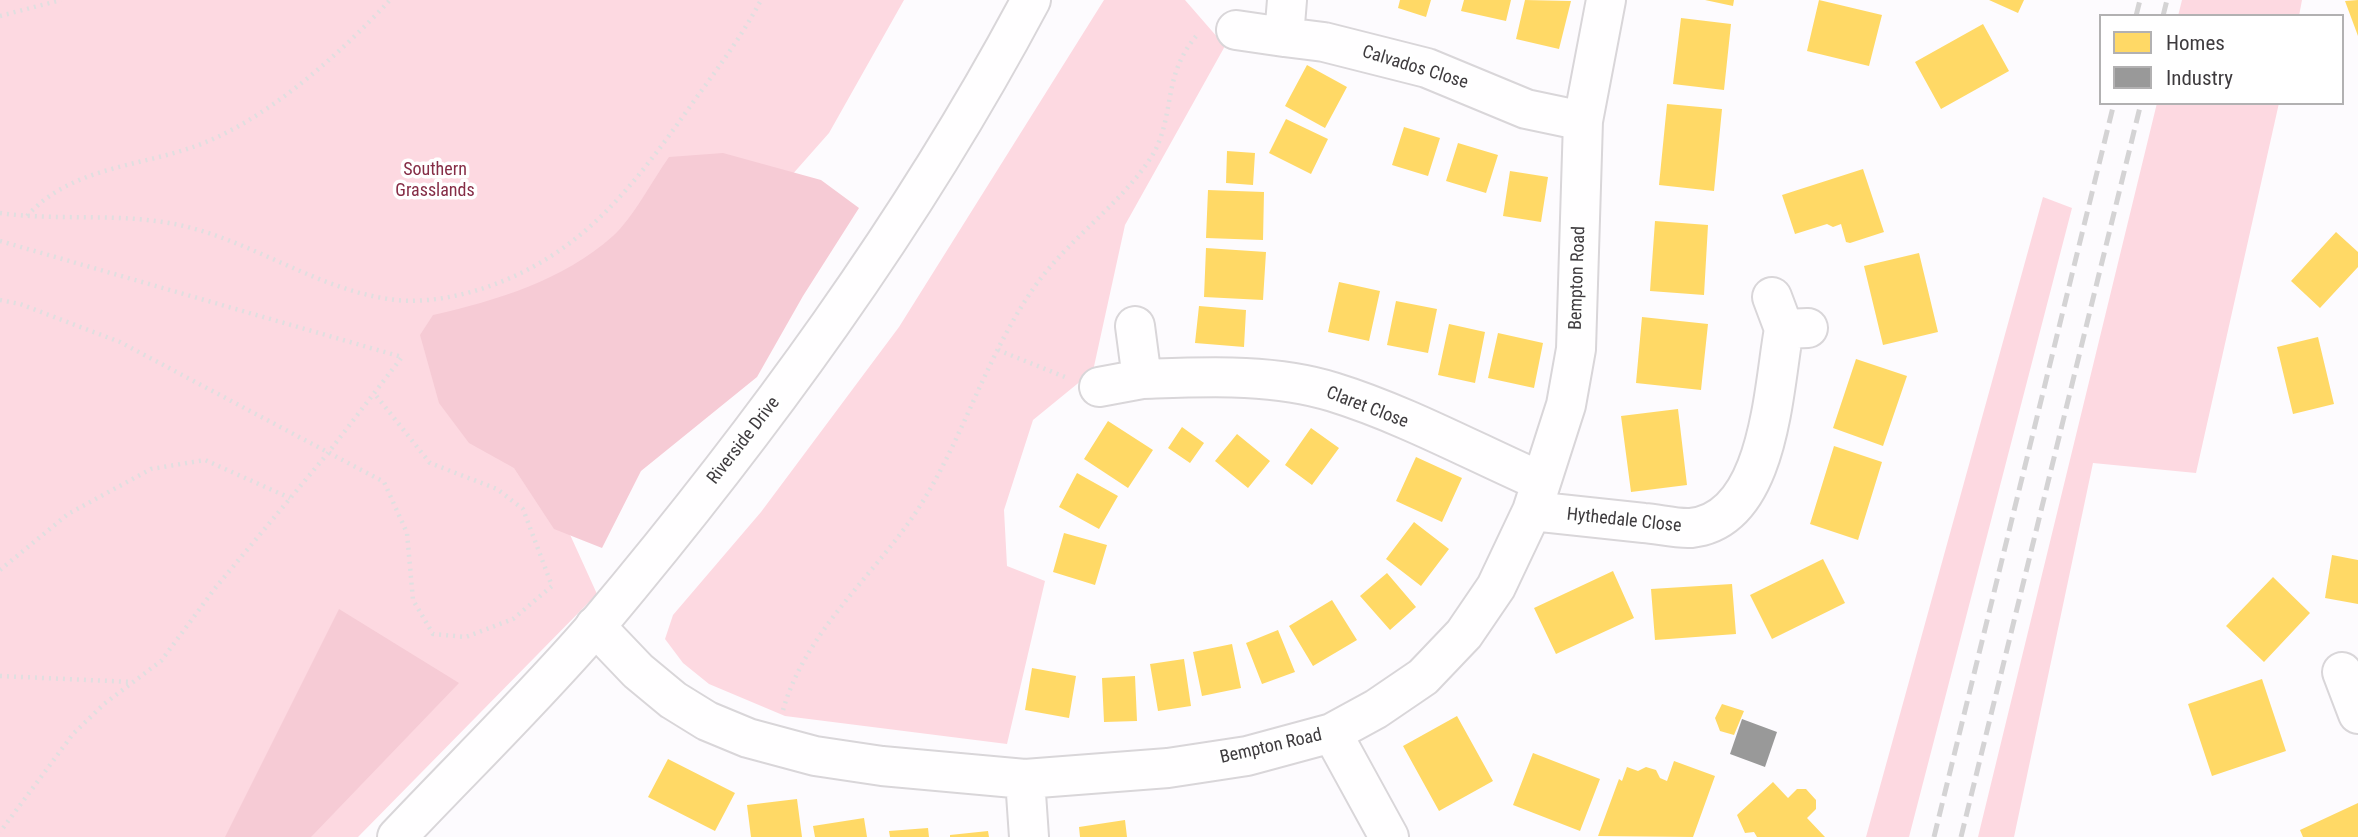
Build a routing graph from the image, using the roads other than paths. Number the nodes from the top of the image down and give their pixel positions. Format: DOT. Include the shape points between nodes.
graph roads {
  1 [pos="1031,0"];
  2 [pos="1606,0"];
  3 [pos="1285,18"];
  4 [pos="1236,30"];
  5 [pos="1583,121"];
  6 [pos="1788,318"];
  7 [pos="1135,326"];
  8 [pos="1142,379"];
  9 [pos="1099,387"];
  10 [pos="1536,496"];
  11 [pos="595,626"];
  12 [pos="2342,672"];
  13 [pos="2358,714"];
  14 [pos="1332,733"];
  15 [pos="1025,779"];
  16 [pos="397,837"];
  17 [pos="1029,837"];
  18 [pos="1389,837"];
  1 -- 11 [label="street, Riverside Drive" via="916,196 811,353"];
  2 -- 5 [label="street, Bempton Road"];
  3 -- 4 [label="street, Calvados Close"];
  3 -- 5 [label="street, Calvados Close" via="1324,42 1427,68 1526,109"];
  5 -- 10 [label="street, Bempton Road" via="1576,349 1566,405"];
  6 -- 10 [label="street, Hythedale Close" via="1756,472 1738,501 1718,520 1691,528"];
  7 -- 8 [label="street"];
  8 -- 9 [label="street, Claret Close"];
  8 -- 10 [label="street, Claret Close" via="1272,381 1332,392"];
  10 -- 14 [label="street, Bempton Road" via="1496,587 1464,634 1423,677"];
  11 -- 15 [label="street, Bempton Road" via="673,700 706,721 772,745 882,766"];
  11 -- 16 [label="street, Riverside Drive"];
  12 -- 13 [label="street"];
  14 -- 15 [label="street, Bempton Road" via="1247,756 1181,766"];
  14 -- 18 [label="street"];
  15 -- 17 [label="street"];
}
